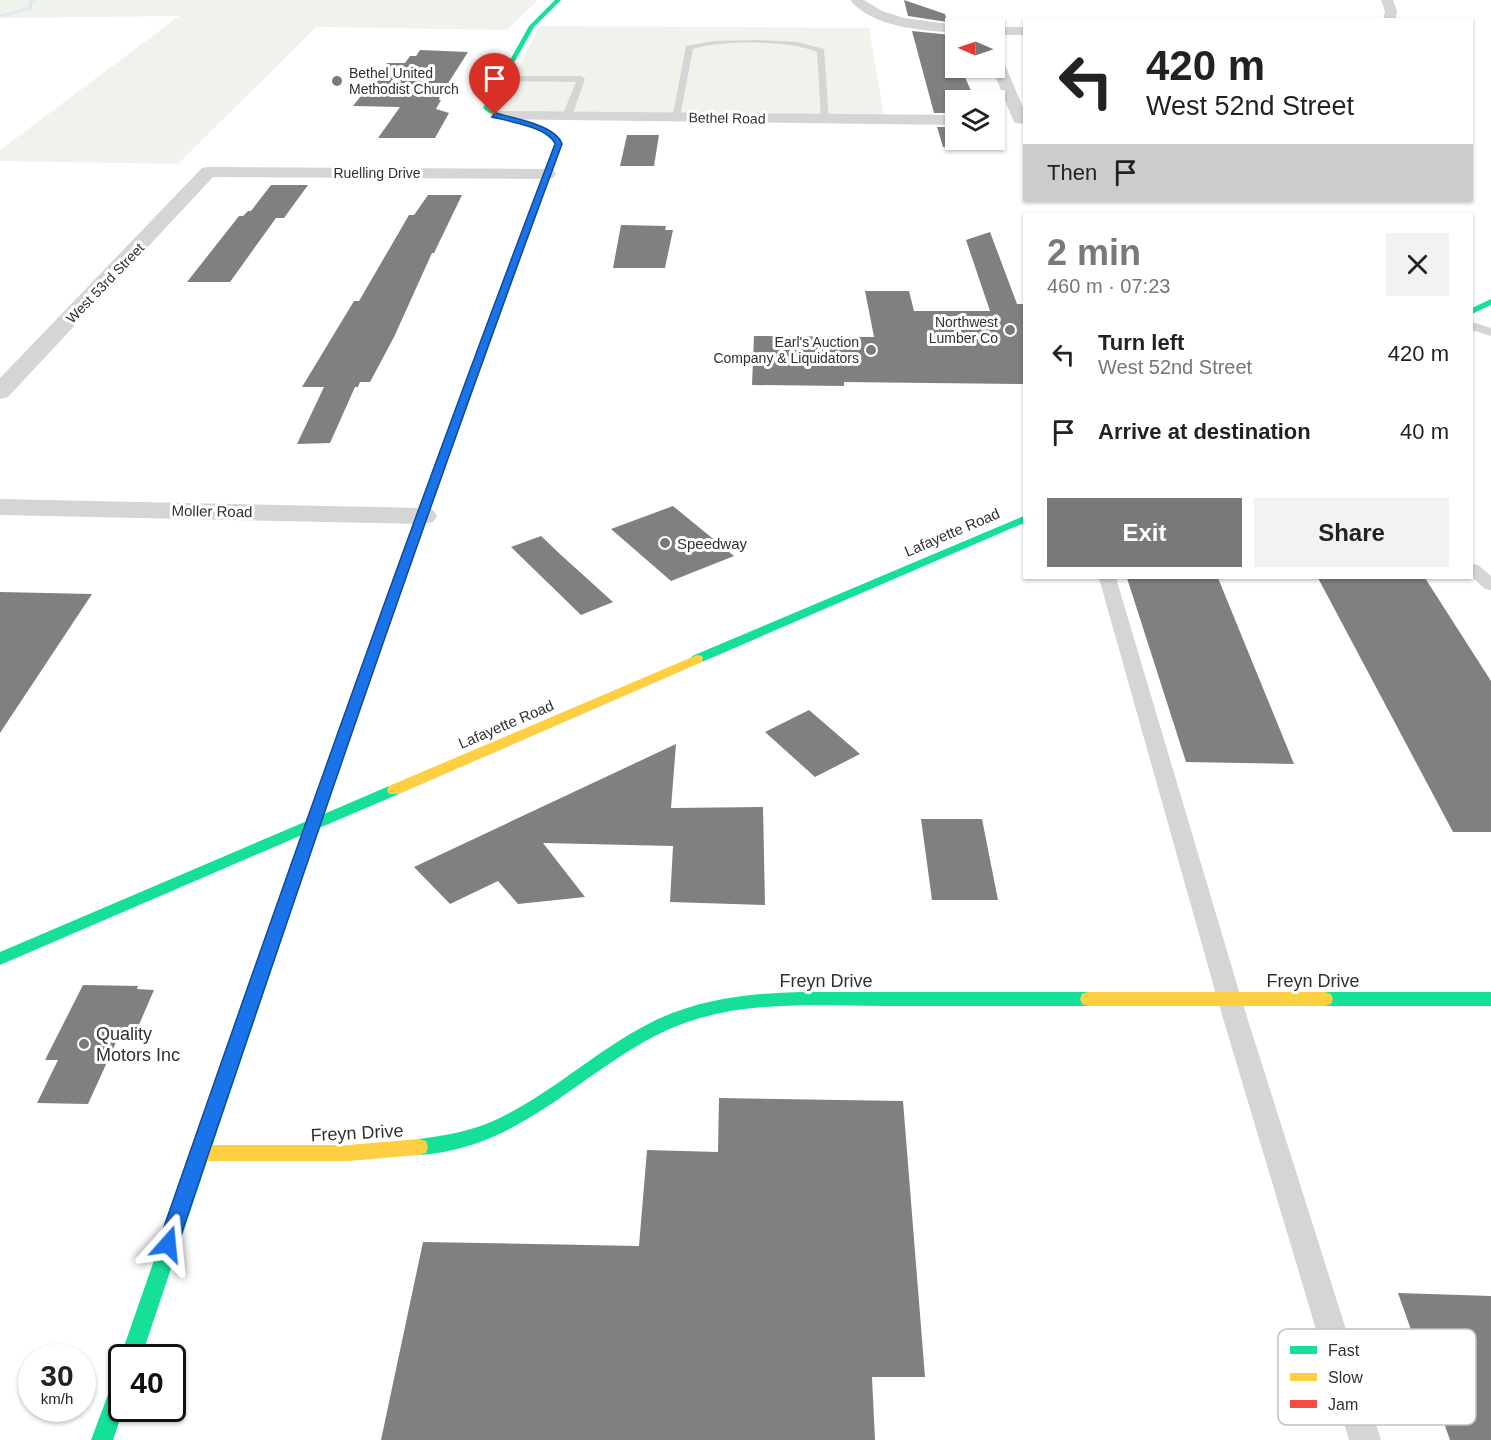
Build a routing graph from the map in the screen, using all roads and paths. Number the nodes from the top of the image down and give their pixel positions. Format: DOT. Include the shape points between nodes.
graph roads {
  1 [pos="558,0"];
  2 [pos="856,0"];
  3 [pos="1388,0"];
  4 [pos="1389,18"];
  5 [pos="945,27"];
  6 [pos="1005,31"];
  7 [pos="1023,31"];
  8 [pos="503,78"];
  9 [pos="1004,78"];
  10 [pos="498,116"];
  11 [pos="567,116"];
  12 [pos="675,117"];
  13 [pos="826,119"];
  14 [pos="945,120"];
  15 [pos="1005,120"];
  16 [pos="1023,120"];
  17 [pos="208,172"];
  18 [pos="547,174"];
  19 [pos="1491,302"];
  20 [pos="1473,311"];
  21 [pos="1473,326"];
  22 [pos="1491,332"];
  23 [pos="0,392"];
  24 [pos="0,507"];
  25 [pos="423,516"];
  26 [pos="1023,519"];
  27 [pos="1473,570"];
  28 [pos="1107,579"];
  29 [pos="1491,585"];
  30 [pos="311,826"];
  31 [pos="0,959"];
  32 [pos="1229,998"];
  33 [pos="1491,999"];
  34 [pos="198,1153"];
  35 [pos="1331,1329"];
  36 [pos="135,1344"];
  37 [pos="108,1422"];
  38 [pos="1360,1425"];
  39 [pos="102,1440"];
  40 [pos="1365,1440"];
  1 -- 8 [label="street" via="532,26"];
  2 -- 5 [label="street" via="893,19"];
  3 -- 4 [label="street"];
  6 -- 7 [label="street"];
  8 -- 10 [label="street" via="486,108"];
  8 -- 11 [label="lane" via="581,79"];
  9 -- 16 [label="street"];
  10 -- 11 [label="street, Bethel Road"];
  10 -- 18 [label="street" via="540,127 556,137 558,144"];
  11 -- 12 [label="street, Bethel Road"];
  12 -- 13 [label="street, Bethel Road"];
  12 -- 13 [label="lane" via="689,48 708,43 791,43 821,51"];
  13 -- 14 [label="street, Bethel Road"];
  15 -- 16 [label="street"];
  17 -- 18 [label="street, Ruelling Drive"];
  17 -- 23 [label="street, West 53rd Street"];
  18 -- 25 [label="street"];
  19 -- 20 [label="street"];
  21 -- 22 [label="lane"];
  24 -- 25 [label="street, Moller Road"];
  25 -- 30 [label="street"];
  26 -- 30 [label="street, Lafayette Road"];
  27 -- 29 [label="lane"];
  28 -- 32 [label="lane"];
  30 -- 31 [label="street, Lafayette Road"];
  30 -- 34 [label="street"];
  32 -- 33 [label="street, Freyn Drive"];
  32 -- 34 [label="street, Freyn Drive" via="766,999 678,1018 628,1044 511,1121 477,1135 434,1146 361,1153"];
  32 -- 35 [label="lane"];
  34 -- 36 [label="street"];
  37 -- 39 [label="street"];
  38 -- 40 [label="lane"];
}
